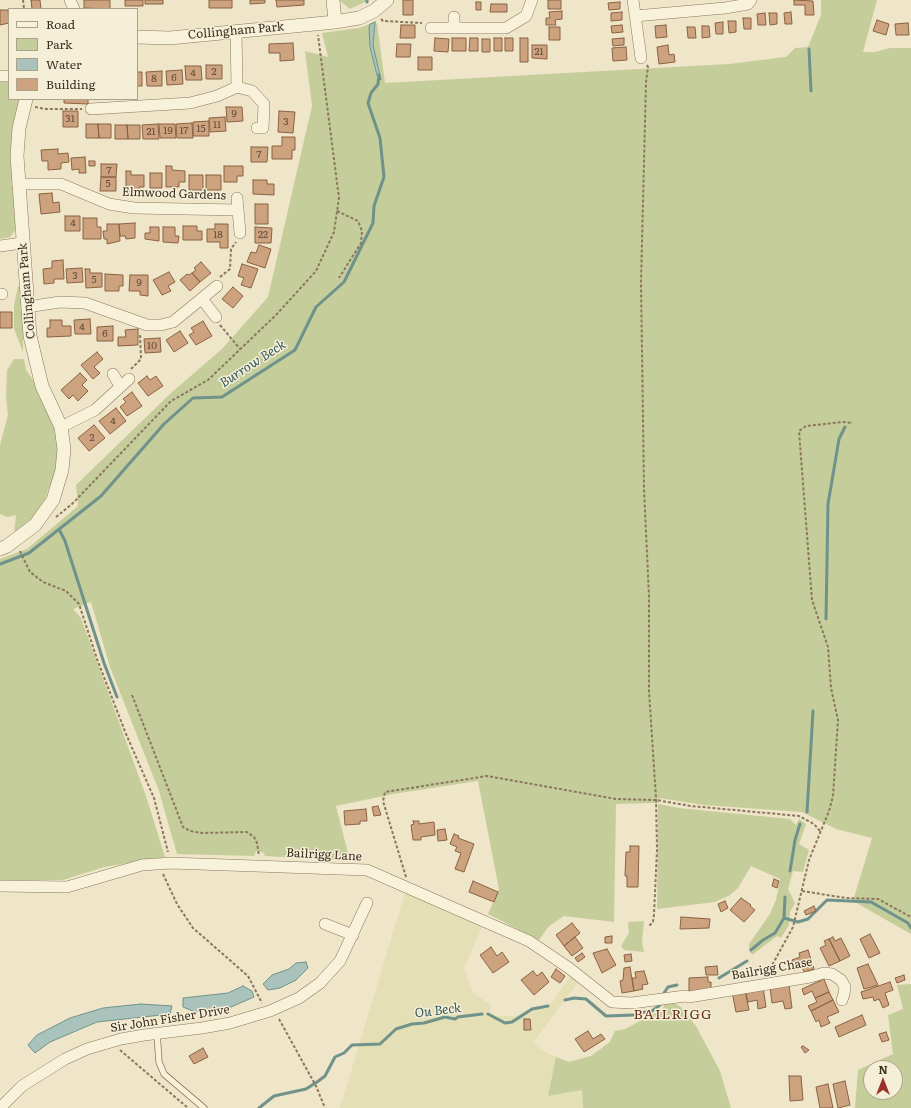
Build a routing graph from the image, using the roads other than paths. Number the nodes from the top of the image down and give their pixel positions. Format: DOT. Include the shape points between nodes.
graph roads {
  1 [pos="333,0"];
  2 [pos="387,0"];
  3 [pos="532,0"];
  4 [pos="633,0"];
  5 [pos="751,0"];
  6 [pos="635,16"];
  7 [pos="335,22"];
  8 [pos="431,28"];
  9 [pos="236,31"];
  10 [pos="138,37"];
  11 [pos="641,58"];
  12 [pos="237,87"];
  13 [pos="25,102"];
  14 [pos="119,104"];
  15 [pos="91,109"];
  16 [pos="257,128"];
  17 [pos="18,184"];
  18 [pos="237,198"];
  19 [pos="237,210"];
  20 [pos="240,233"];
  21 [pos="22,243"];
  22 [pos="0,246"];
  23 [pos="217,286"];
  24 [pos="202,299"];
  25 [pos="28,307"];
  26 [pos="216,317"];
  27 [pos="112,374"];
  28 [pos="129,379"];
  29 [pos="120,386"];
  30 [pos="61,427"];
  31 [pos="0,549"];
  32 [pos="0,886"];
  33 [pos="367,903"];
  34 [pos="325,924"];
  35 [pos="353,935"];
  36 [pos="685,996"];
  37 [pos="842,1000"];
  38 [pos="157,1033"];
  39 [pos="0,1108"];
  40 [pos="204,1108"];
  1 -- 7 [label="street"];
  2 -- 7 [label="street, Collingham Park" via="374,11 359,18"];
  3 -- 8 [label="street" via="526,16 506,28 454,22"];
  4 -- 6 [label="street"];
  5 -- 6 [label="street" via="748,4 725,8"];
  6 -- 11 [label="street"];
  7 -- 9 [label="street, Collingham Park"];
  9 -- 10 [label="street, Collingham Park" via="170,38"];
  9 -- 12 [label="street"];
  12 -- 14 [label="street" via="217,96 190,103"];
  12 -- 16 [label="street" via="252,91 264,104 264,128"];
  13 -- 17 [label="street, Collingham Park" via="18,142"];
  14 -- 15 [label="street"];
  17 -- 19 [label="street, Elmwood Gardens" via="62,184 109,204 134,208"];
  17 -- 21 [label="street, Collingham Park"];
  18 -- 19 [label="street, Elmwood Gardens"];
  19 -- 20 [label="street, Elmwood Gardens"];
  21 -- 22 [label="street"];
  21 -- 25 [label="street, Collingham Park"];
  23 -- 24 [label="street"];
  24 -- 25 [label="street" via="172,322 147,325 85,303 60,302"];
  24 -- 26 [label="street"];
  25 -- 30 [label="street, Collingham Park" via="30,336 42,386"];
  27 -- 29 [label="street"];
  28 -- 29 [label="street"];
  29 -- 30 [label="street" via="95,410"];
  30 -- 31 [label="street, Collingham Park" via="64,448 62,470 52,500 34,526"];
  32 -- 36 [label="street, Bailrigg Lane" via="67,887 142,865 165,863 367,870 529,941 612,1002 632,1003"];
  33 -- 35 [label="street, Sir John Fisher Drive"];
  34 -- 35 [label="street"];
  35 -- 38 [label="street, Sir John Fisher Drive" via="340,961 329,974 294,1001 230,1023"];
  36 -- 37 [label="street, Bailrigg Chase" via="824,973 832,974 841,980 845,987"];
  38 -- 39 [label="street, Sir John Fisher Drive" via="101,1044 65,1059 22,1086"];
  38 -- 40 [label="lane" via="159,1062 164,1074"];
}
